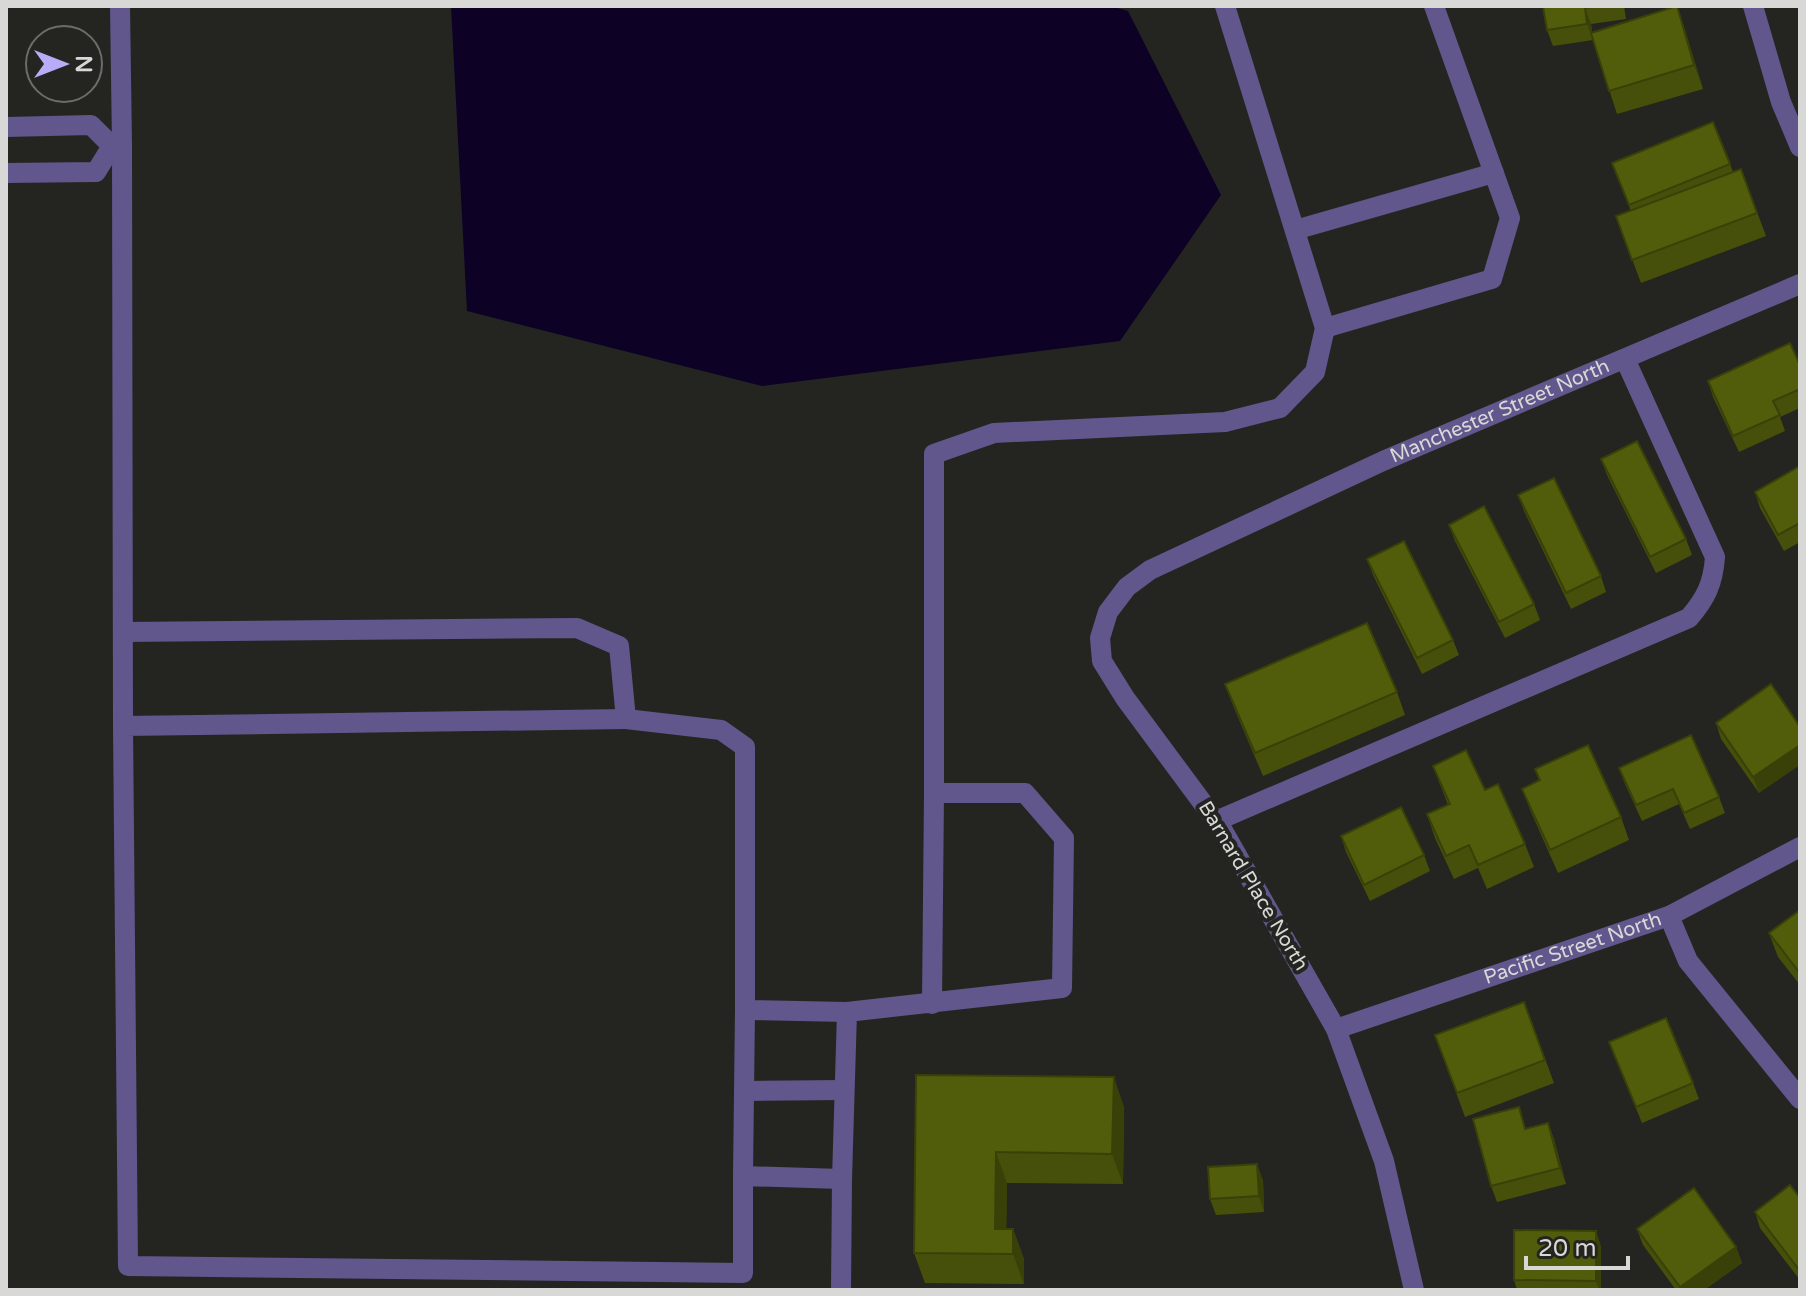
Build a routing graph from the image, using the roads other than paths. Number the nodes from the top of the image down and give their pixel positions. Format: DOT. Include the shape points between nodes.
graph roads {
  1 [pos="120,6"];
  2 [pos="1225,6"];
  3 [pos="1434,6"];
  4 [pos="1753,6"];
  5 [pos="6,127"];
  6 [pos="117,146"];
  7 [pos="1800,147"];
  8 [pos="6,173"];
  9 [pos="1494,173"];
  10 [pos="1295,230"];
  11 [pos="1800,284"];
  12 [pos="1325,328"];
  13 [pos="1625,359"];
  14 [pos="1202,547"];
  15 [pos="123,632"];
  16 [pos="626,719"];
  17 [pos="123,726"];
  18 [pos="934,793"];
  19 [pos="1216,821"];
  20 [pos="1800,847"];
  21 [pos="1669,916"];
  22 [pos="932,1004"];
  23 [pos="745,1010"];
  24 [pos="847,1012"];
  25 [pos="1336,1029"];
  26 [pos="843,1090"];
  27 [pos="744,1091"];
  28 [pos="1800,1099"];
  29 [pos="743,1176"];
  30 [pos="842,1179"];
  31 [pos="841,1290"];
  32 [pos="1414,1290"];
  1 -- 6 [label="street"];
  2 -- 10 [label="street"];
  3 -- 9 [label="street"];
  4 -- 7 [label="street"];
  5 -- 6 [label="street" via="91,125"];
  6 -- 8 [label="street" via="96,172"];
  6 -- 15 [label="street"];
  9 -- 10 [label="street"];
  9 -- 12 [label="street" via="1510,218 1492,279"];
  10 -- 12 [label="street"];
  11 -- 13 [label="street, Manchester Street North"];
  12 -- 18 [label="street" via="1315,372 1280,408 1225,422 994,433 934,454"];
  13 -- 14 [label="street, Manchester Street North" via="1383,461"];
  13 -- 19 [label="street" via="1715,557 1706,598 1689,618"];
  14 -- 19 [label="street, Barnard Place North" via="1150,570 1127,587 1108,612 1100,638 1102,661 1125,698"];
  15 -- 16 [label="street" via="577,628 619,646"];
  15 -- 17 [label="street"];
  16 -- 17 [label="street"];
  16 -- 23 [label="street" via="721,730 745,747"];
  17 -- 29 [label="street" via="128,1266 743,1273"];
  18 -- 22 [label="street"];
  18 -- 22 [label="street" via="1025,793 1064,838 1062,988"];
  19 -- 25 [label="street, Barnard Place North"];
  20 -- 21 [label="street, Pacific Street North"];
  21 -- 25 [label="street, Pacific Street North"];
  21 -- 28 [label="street" via="1688,961"];
  22 -- 24 [label="street"];
  23 -- 24 [label="street"];
  23 -- 27 [label="street"];
  24 -- 26 [label="street"];
  25 -- 32 [label="street, Barnard Place North" via="1384,1161"];
  26 -- 27 [label="street"];
  26 -- 30 [label="street"];
  27 -- 29 [label="street"];
  29 -- 30 [label="street"];
  30 -- 31 [label="street"];
}
